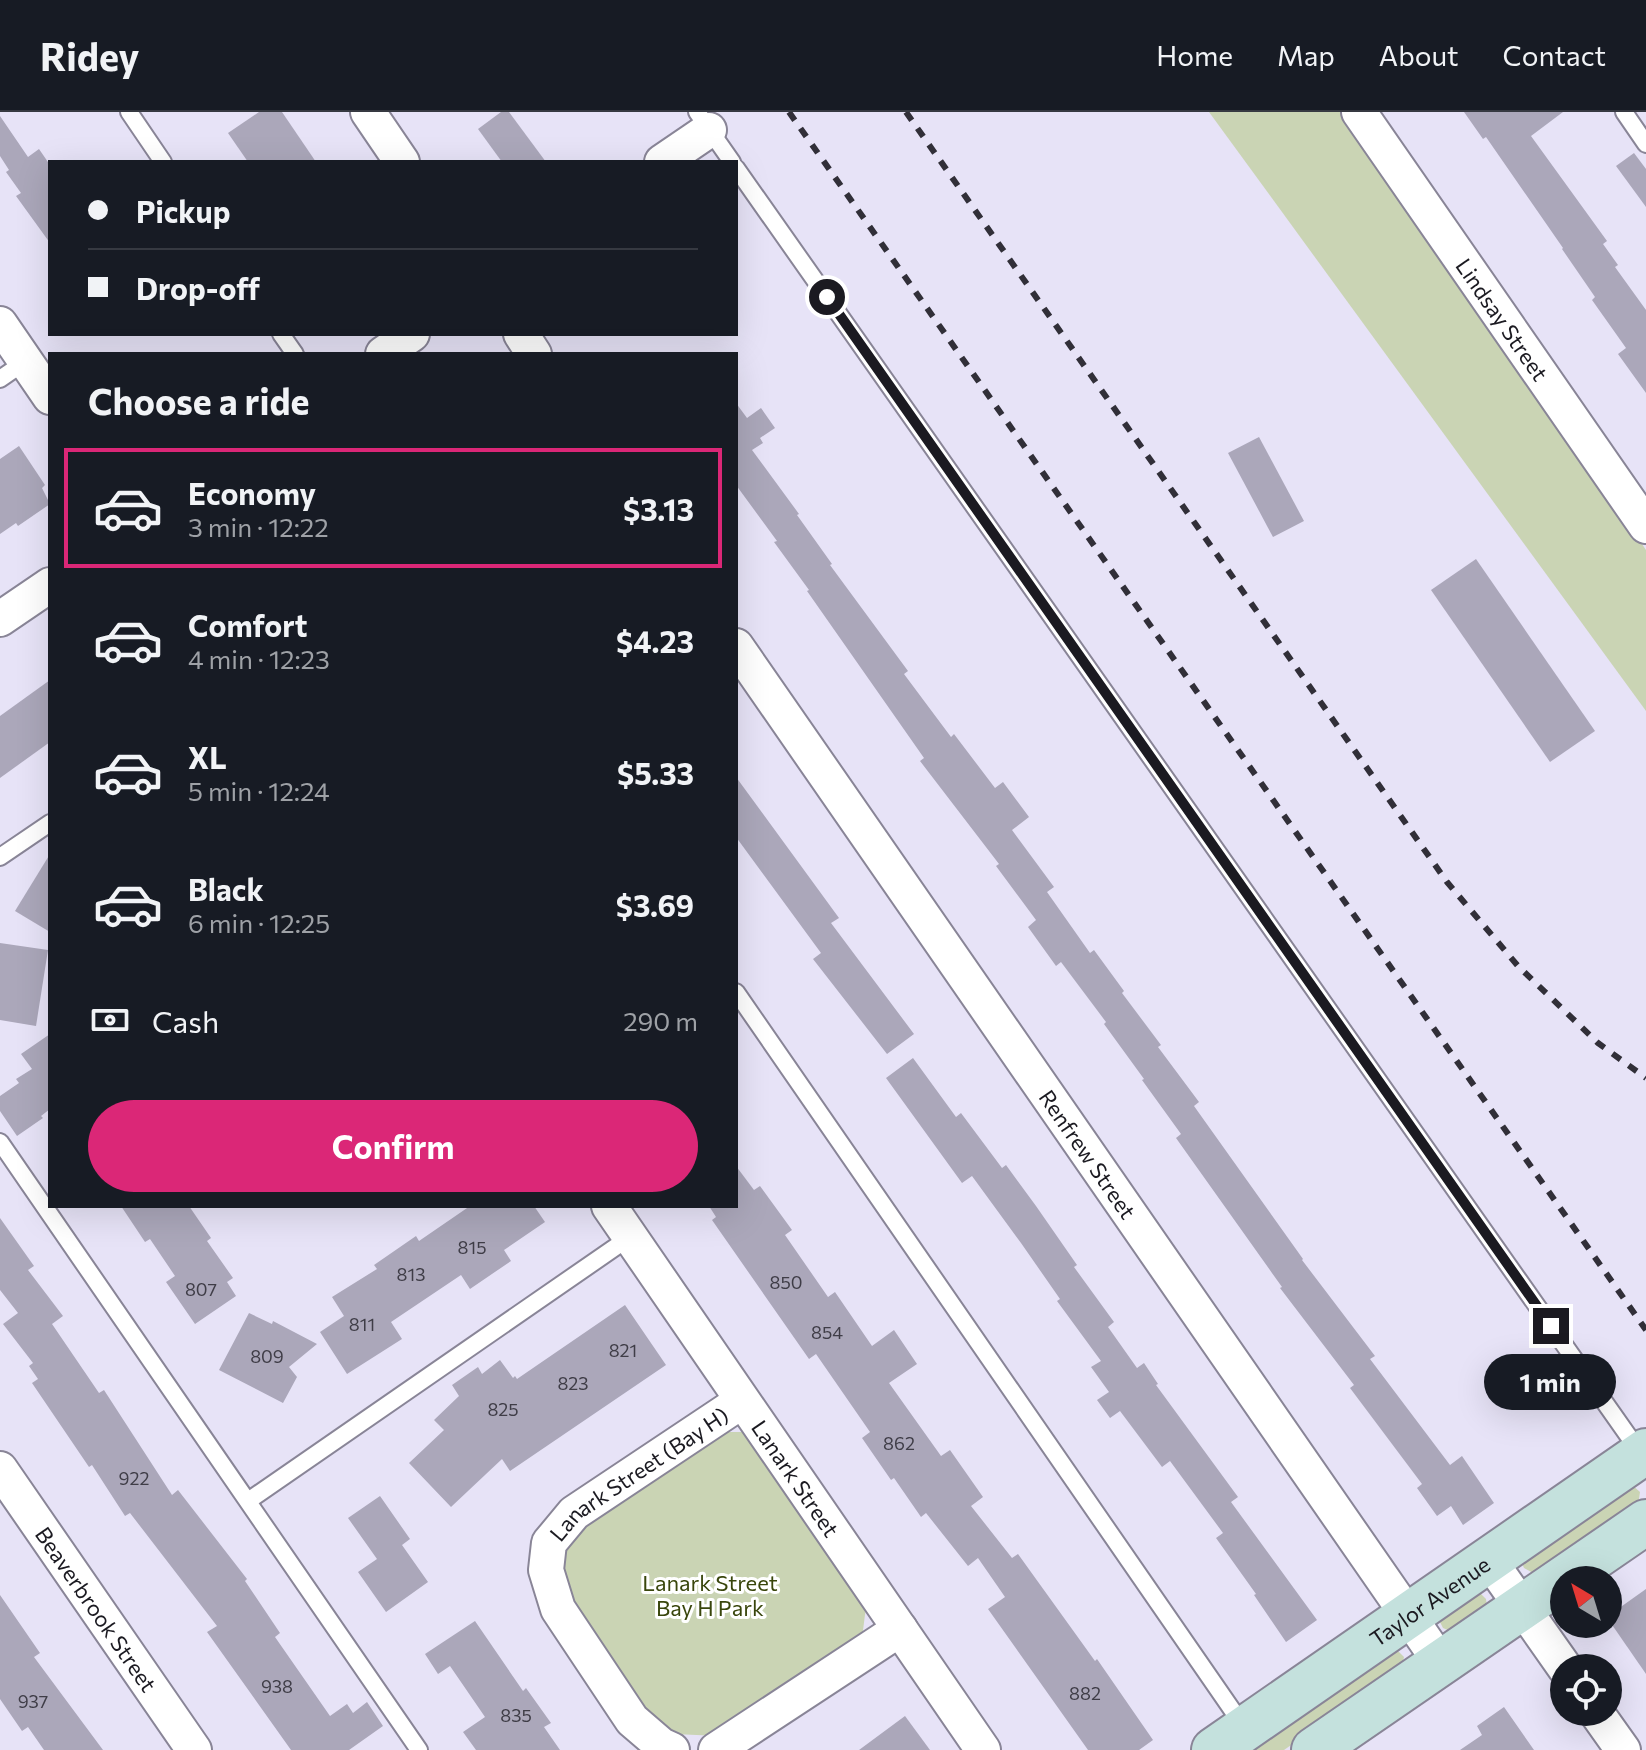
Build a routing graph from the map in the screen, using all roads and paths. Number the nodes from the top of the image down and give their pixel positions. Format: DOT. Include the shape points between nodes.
graph roads {
  1 [pos="129,112"];
  2 [pos="368,112"];
  3 [pos="1359,112"];
  4 [pos="1624,112"];
  5 [pos="703,121"];
  6 [pos="1646,144"];
  7 [pos="162,160"];
  8 [pos="401,160"];
  9 [pos="664,160"];
  10 [pos="731,160"];
  11 [pos="738,171"];
  12 [pos="0,324"];
  13 [pos="409,336"];
  14 [pos="386,352"];
  15 [pos="13,370"];
  16 [pos="48,396"];
  17 [pos="1646,526"];
  18 [pos="48,586"];
  19 [pos="0,619"];
  20 [pos="738,649"];
  21 [pos="48,824"];
  22 [pos="0,857"];
  23 [pos="738,995"];
  24 [pos="0,1142"];
  25 [pos="610,1208"];
  26 [pos="630,1237"];
  27 [pos="742,1401"];
  28 [pos="1644,1456"];
  29 [pos="0,1469"];
  30 [pos="248,1501"];
  31 [pos="1646,1522"];
  32 [pos="1489,1560"];
  33 [pos="1521,1608"];
  34 [pos="1407,1615"];
  35 [pos="900,1629"];
  36 [pos="1555,1654"];
  37 [pos="1441,1663"];
  38 [pos="1606,1726"];
  39 [pos="1230,1739"];
  40 [pos="194,1750"];
  41 [pos="419,1750"];
  42 [pos="672,1750"];
  43 [pos="716,1750"];
  44 [pos="983,1750"];
  45 [pos="1314,1750"];
  46 [pos="1623,1750"];
  1 -- 7 [label="lane"];
  2 -- 8 [label="street"];
  3 -- 17 [label="street, Lindsay Street"];
  4 -- 6 [label="lane"];
  5 -- 9 [label="street"];
  5 -- 10 [label="lane"];
  11 -- 28 [label="lane"];
  12 -- 15 [label="street"];
  13 -- 14 [label="street"];
  15 -- 16 [label="street"];
  18 -- 19 [label="street"];
  20 -- 34 [label="street, Renfrew Street"];
  21 -- 22 [label="lane"];
  23 -- 39 [label="lane"];
  24 -- 30 [label="lane"];
  25 -- 26 [label="street, Lanark Street"];
  26 -- 27 [label="street, Lanark Street"];
  26 -- 30 [label="lane"];
  27 -- 35 [label="street, Lanark Street"];
  27 -- 42 [label="street, Lanark Street (Bay H)" via="574,1513 549,1543 546,1570 558,1609 632,1720"];
  28 -- 32 [label="main road, Taylor Avenue"];
  29 -- 40 [label="street, Beaverbrook Street"];
  30 -- 41 [label="lane"];
  31 -- 33 [label="main road"];
  32 -- 33 [label="street"];
  32 -- 34 [label="main road, Taylor Avenue"];
  33 -- 36 [label="street"];
  33 -- 37 [label="main road"];
  34 -- 37 [label="street, Renfrew Street"];
  34 -- 39 [label="main road, Taylor Avenue"];
  35 -- 43 [label="street"];
  35 -- 44 [label="street, Lanark Street"];
  37 -- 45 [label="main road"];
  38 -- 46 [label="street"];
}
